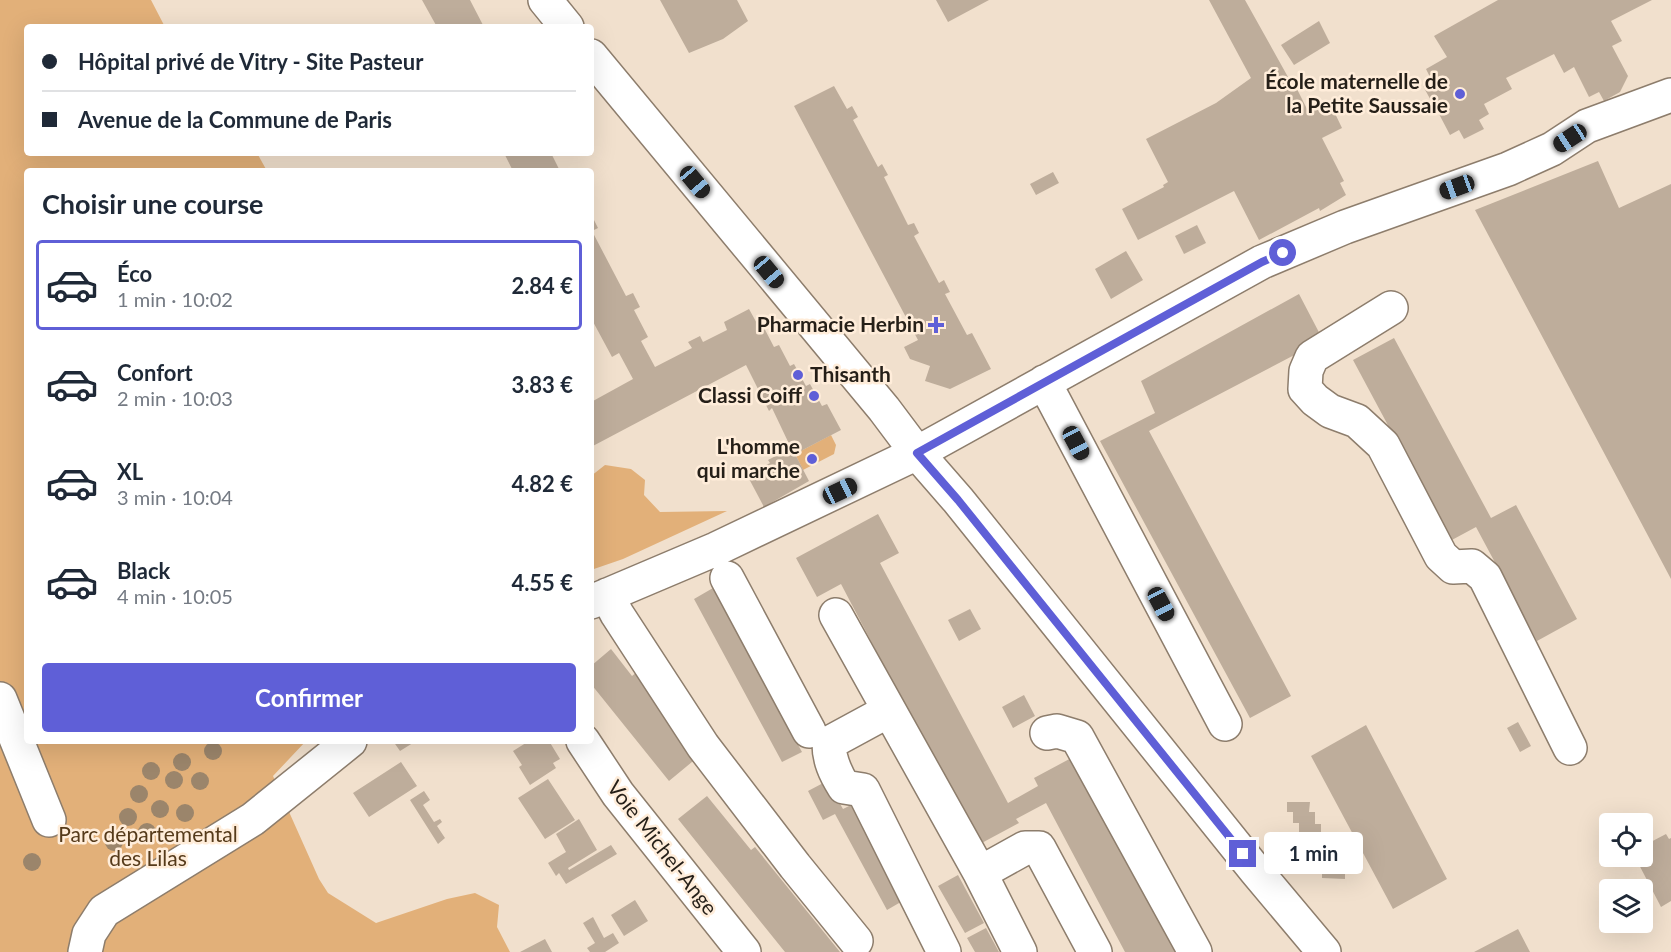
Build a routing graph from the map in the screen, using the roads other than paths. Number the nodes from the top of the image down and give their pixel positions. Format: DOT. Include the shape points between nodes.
graph roads {
  1 [pos="545,0"];
  2 [pos="565,24"];
  3 [pos="594,60"];
  4 [pos="1671,95"];
  5 [pos="1391,308"];
  6 [pos="1044,382"];
  7 [pos="917,453"];
  8 [pos="727,578"];
  9 [pos="599,598"];
  10 [pos="836,615"];
  11 [pos="0,699"];
  12 [pos="888,711"];
  13 [pos="1225,724"];
  14 [pos="809,731"];
  15 [pos="1047,733"];
  16 [pos="346,744"];
  17 [pos="585,744"];
  18 [pos="1570,748"];
  19 [pos="49,820"];
  20 [pos="980,873"];
  21 [pos="856,941"];
  22 [pos="85,952"];
  23 [pos="744,952"];
  24 [pos="944,952"];
  25 [pos="1020,952"];
  26 [pos="1095,952"];
  27 [pos="1195,952"];
  28 [pos="1324,952"];
  1 -- 2 [label="street"];
  3 -- 7 [label="street"];
  4 -- 6 [label="street" via="1587,126 1552,149 1508,169 1345,227 1262,262"];
  5 -- 18 [label="street" via="1312,357 1305,371 1305,389 1330,411 1357,422 1383,445 1441,556 1454,567 1472,566 1485,577"];
  6 -- 7 [label="street"];
  6 -- 13 [label="street"];
  7 -- 9 [label="street" via="716,549"];
  7 -- 28 [label="street"];
  8 -- 14 [label="street"];
  9 -- 21 [label="street" via="703,746"];
  10 -- 12 [label="street"];
  11 -- 19 [label="street"];
  12 -- 20 [label="street"];
  12 -- 24 [label="street" via="829,743 829,756 844,787 863,790"];
  15 -- 27 [label="street" via="1057,731 1077,737"];
  16 -- 22 [label="street" via="253,819 104,911 89,933"];
  17 -- 23 [label="street, Voie Michel-Ange" via="618,794"];
  20 -- 25 [label="street"];
  20 -- 26 [label="street" via="1025,848 1039,848"];
}
